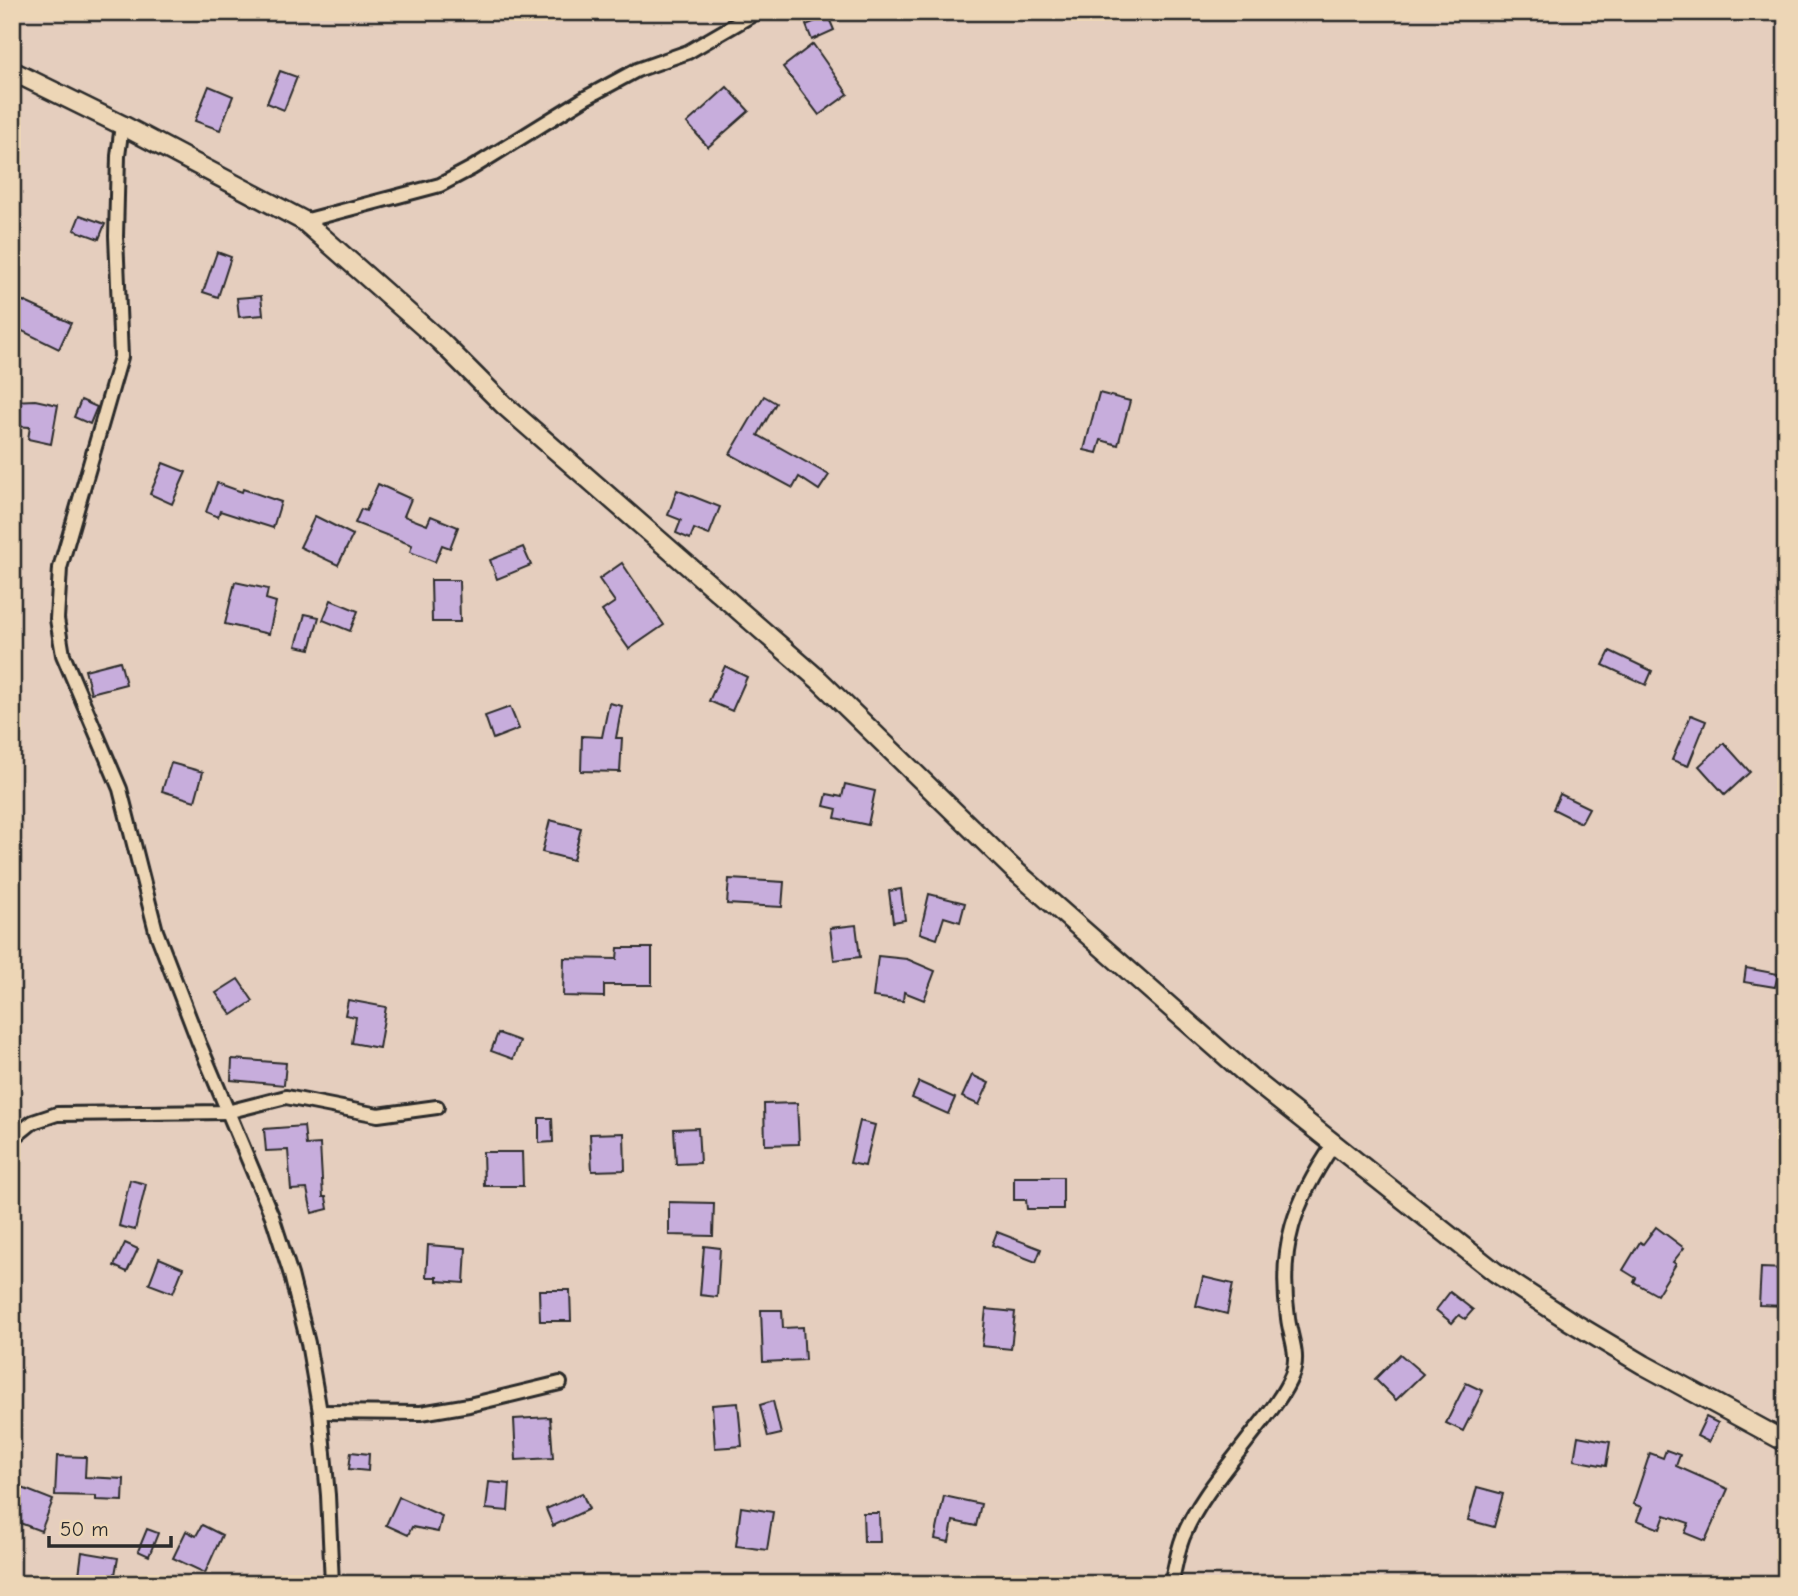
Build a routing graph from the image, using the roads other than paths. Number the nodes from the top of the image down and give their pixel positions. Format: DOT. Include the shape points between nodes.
graph roads {
  1 [pos="757,12"];
  2 [pos="12,71"];
  3 [pos="122,125"];
  4 [pos="304,221"];
  5 [pos="437,1107"];
  6 [pos="227,1112"];
  7 [pos="12,1139"];
  8 [pos="1334,1143"];
  9 [pos="560,1384"];
  10 [pos="320,1412"];
  11 [pos="1786,1442"];
  12 [pos="332,1584"];
  13 [pos="1171,1584"];
  1 -- 4 [label="street" via="688,52 637,70 587,97 440,185"];
  2 -- 3 [label="street"];
  3 -- 4 [label="street"];
  3 -- 6 [label="street" via="116,236 121,357 60,568 57,619 64,655 123,798 156,930"];
  4 -- 8 [label="street" via="441,342 504,405 819,680 1012,868 1251,1078"];
  5 -- 6 [label="street" via="378,1115 286,1097"];
  6 -- 7 [label="street" via="57,1114 33,1122"];
  6 -- 10 [label="street" via="272,1216 291,1275"];
  8 -- 11 [label="street" via="1506,1279 1644,1365"];
  8 -- 13 [label="street" via="1311,1177 1290,1227 1284,1268 1295,1352 1293,1372 1282,1395 1200,1505 1182,1538"];
  9 -- 10 [label="street" via="421,1413"];
  10 -- 12 [label="street"];
}
